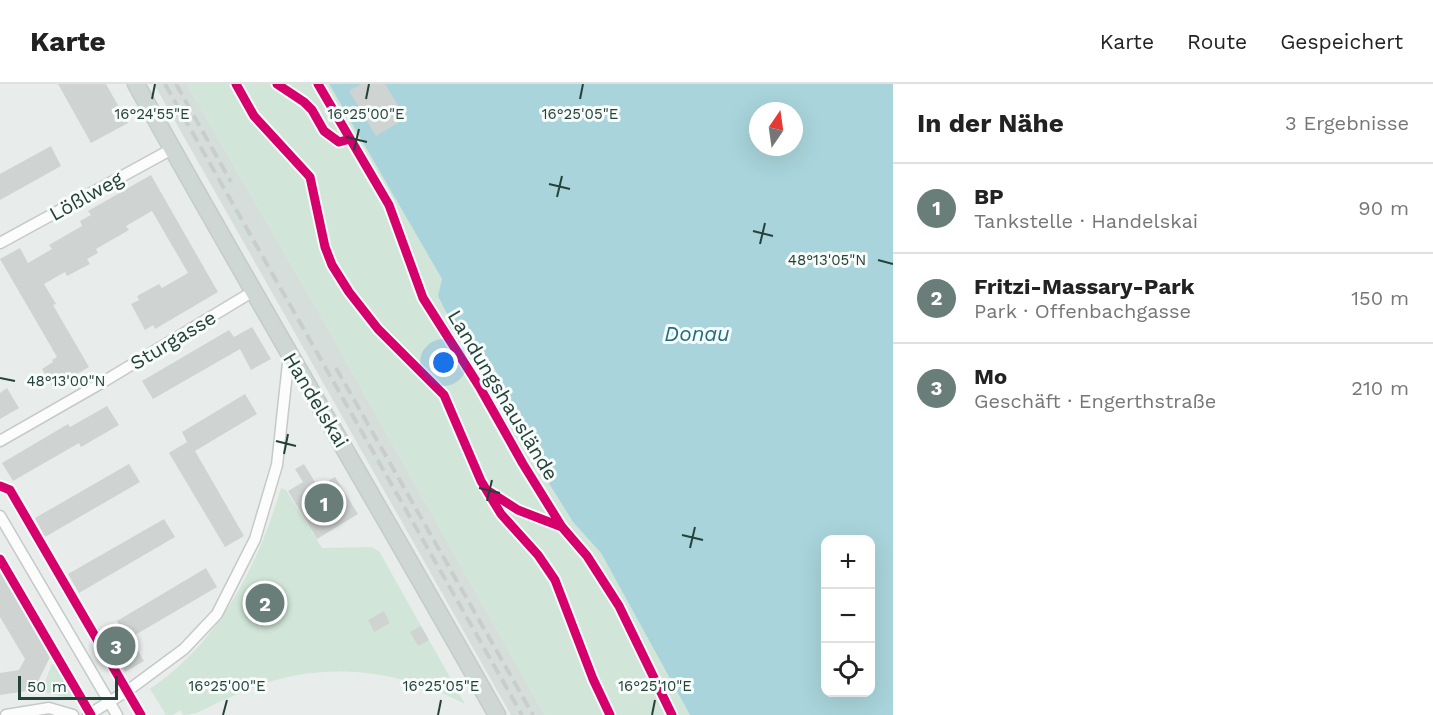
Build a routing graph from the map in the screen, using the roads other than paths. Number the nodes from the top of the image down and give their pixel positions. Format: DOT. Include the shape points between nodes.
graph roads {
  1 [pos="136,84"];
  2 [pos="172,149"];
  3 [pos="0,243"];
  4 [pos="252,292"];
  5 [pos="289,354"];
  6 [pos="0,441"];
  7 [pos="0,516"];
  8 [pos="109,701"];
  9 [pos="6,715"];
  10 [pos="73,715"];
  11 [pos="88,715"];
  12 [pos="117,715"];
  13 [pos="497,715"];
  1 -- 2 [label="main road, Handelskai"];
  2 -- 3 [label="street, Lößlweg"];
  2 -- 4 [label="main road, Handelskai"];
  4 -- 5 [label="main road, Handelskai"];
  4 -- 6 [label="street, Sturgasse"];
  5 -- 8 [label="street" via="277,465 255,539 217,614 183,649"];
  5 -- 13 [label="main road, Handelskai"];
  7 -- 8 [label="street"];
  8 -- 11 [label="street"];
  8 -- 12 [label="street"];
  9 -- 10 [label="street" via="49,708"];
}
